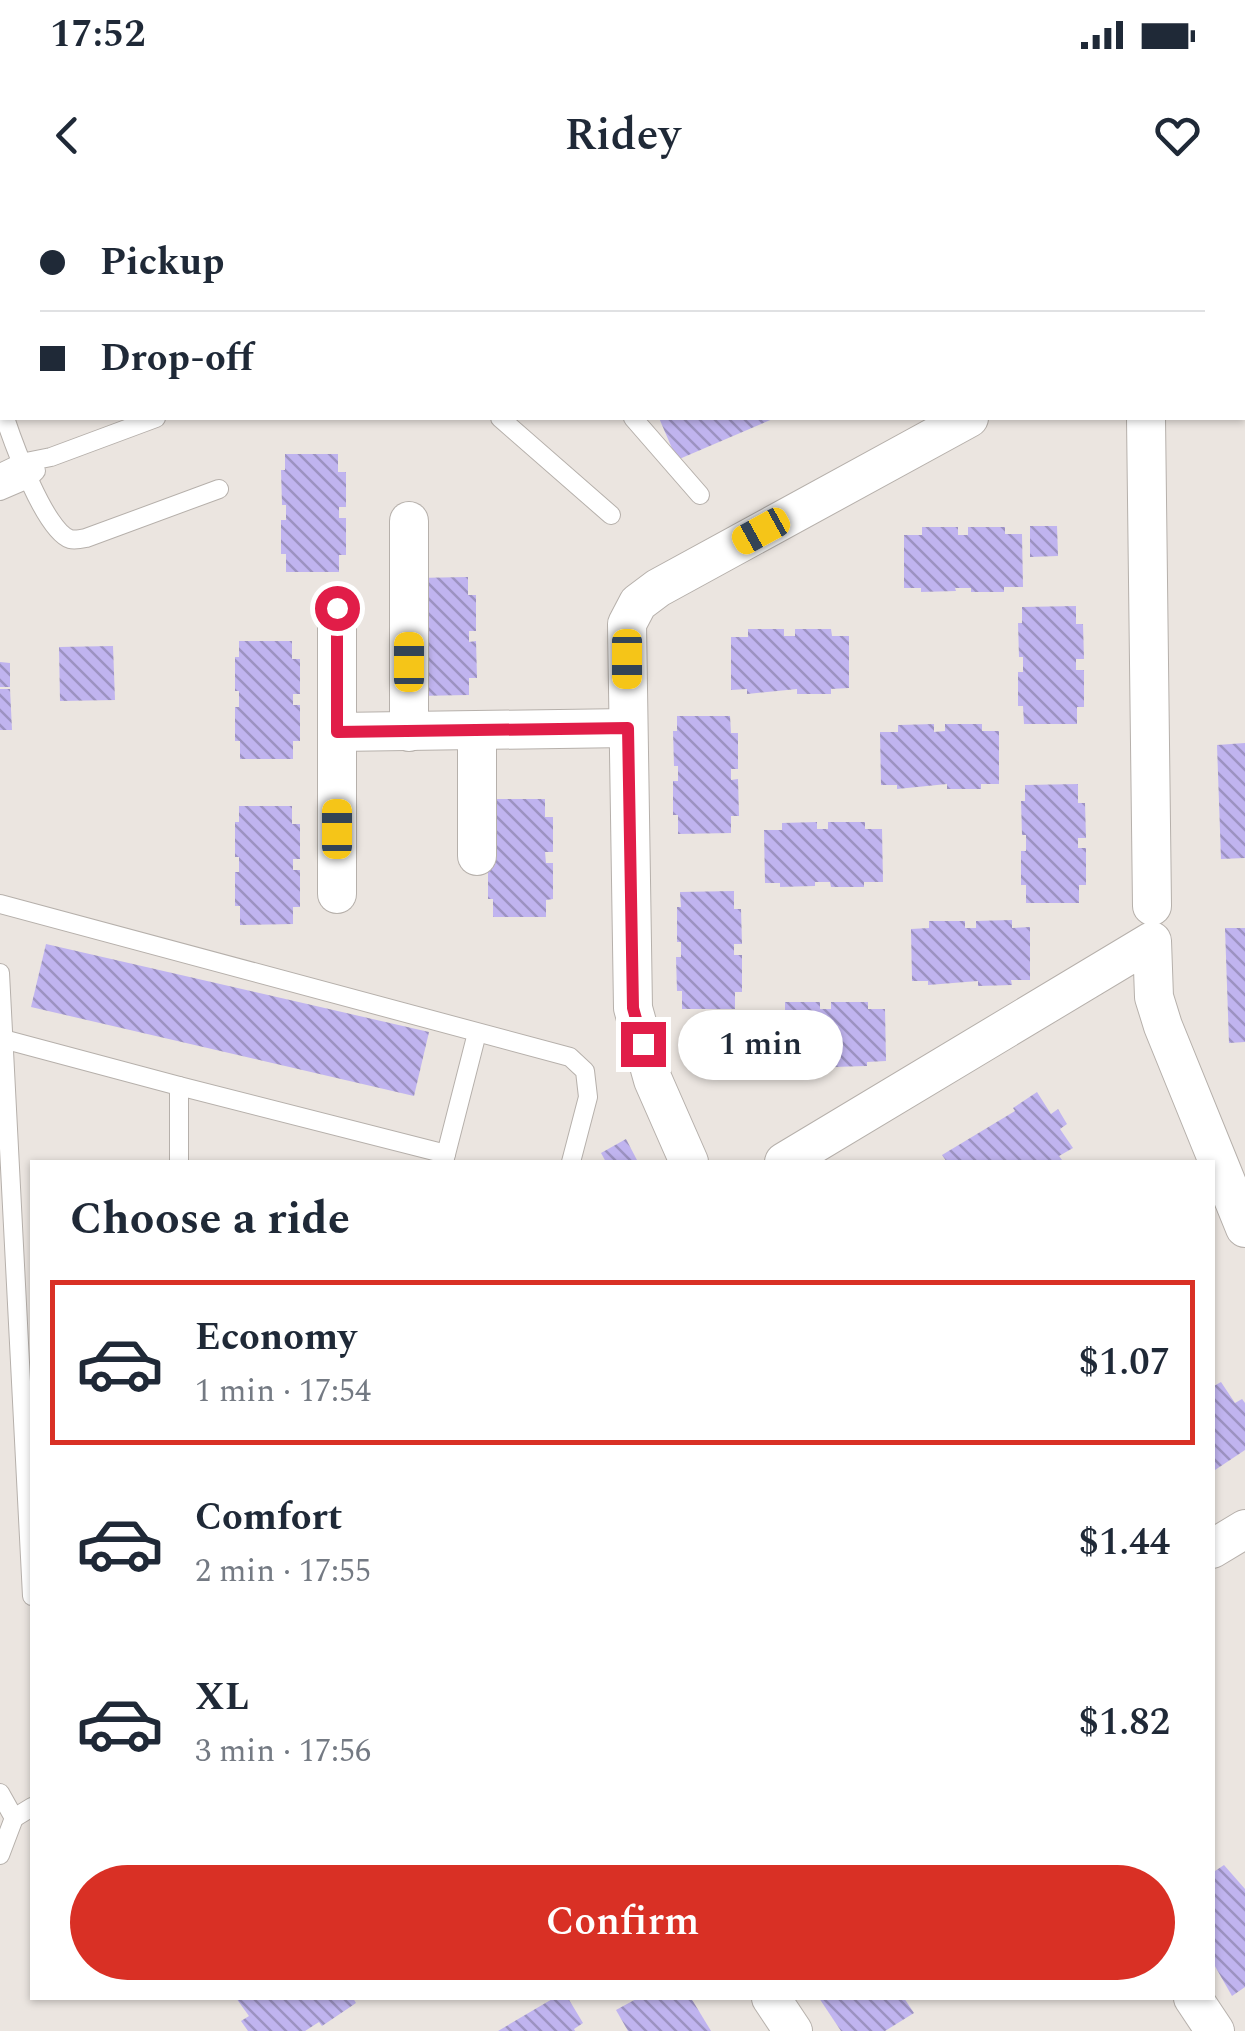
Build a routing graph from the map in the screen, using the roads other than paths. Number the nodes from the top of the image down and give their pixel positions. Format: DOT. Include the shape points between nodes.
graph roads {
  1 [pos="6,420"];
  2 [pos="151,420"];
  3 [pos="502,420"];
  4 [pos="640,420"];
  5 [pos="965,420"];
  6 [pos="1146,420"];
  7 [pos="24,471"];
  8 [pos="0,473"];
  9 [pos="219,488"];
  10 [pos="0,491"];
  11 [pos="700,495"];
  12 [pos="611,515"];
  13 [pos="409,522"];
  14 [pos="337,608"];
  15 [pos="628,728"];
  16 [pos="337,732"];
  17 [pos="409,732"];
  18 [pos="476,732"];
  19 [pos="476,856"];
  20 [pos="337,894"];
  21 [pos="0,904"];
  22 [pos="1152,906"];
  23 [pos="0,973"];
  24 [pos="478,1033"];
  25 [pos="4,1039"];
  26 [pos="179,1086"];
  27 [pos="445,1158"];
  28 [pos="179,1160"];
  29 [pos="572,1160"];
  30 [pos="688,1160"];
  31 [pos="787,1160"];
  32 [pos="1245,1228"];
  33 [pos="1245,1528"];
  34 [pos="1215,1547"];
  35 [pos="30,1556"];
  36 [pos="0,1793"];
  37 [pos="30,1808"];
  38 [pos="14,1818"];
  39 [pos="0,1855"];
  40 [pos="772,2000"];
  41 [pos="1195,2000"];
  42 [pos="793,2031"];
  43 [pos="1214,2031"];
  1 -- 7 [label="lane"];
  2 -- 7 [label="lane"];
  3 -- 12 [label="lane"];
  4 -- 11 [label="lane"];
  5 -- 15 [label="street" via="638,604 627,624"];
  6 -- 22 [label="street"];
  7 -- 8 [label="lane"];
  7 -- 9 [label="lane" via="59,532 72,540"];
  7 -- 10 [label="lane"];
  13 -- 17 [label="street"];
  14 -- 16 [label="street"];
  15 -- 18 [label="street"];
  15 -- 30 [label="street" via="633,1008 653,1080"];
  16 -- 17 [label="street"];
  16 -- 20 [label="street"];
  17 -- 18 [label="street"];
  18 -- 19 [label="street"];
  21 -- 24 [label="lane"];
  23 -- 25 [label="lane"];
  24 -- 27 [label="lane"];
  24 -- 29 [label="lane" via="570,1057 585,1071 588,1097"];
  25 -- 26 [label="lane"];
  25 -- 35 [label="lane"];
  26 -- 27 [label="lane"];
  26 -- 28 [label="lane"];
  31 -- 32 [label="street" via="1152,942 1158,1011"];
  33 -- 34 [label="street"];
  36 -- 38 [label="lane"];
  37 -- 38 [label="lane"];
  38 -- 39 [label="lane"];
  40 -- 42 [label="street"];
  41 -- 43 [label="street"];
}
